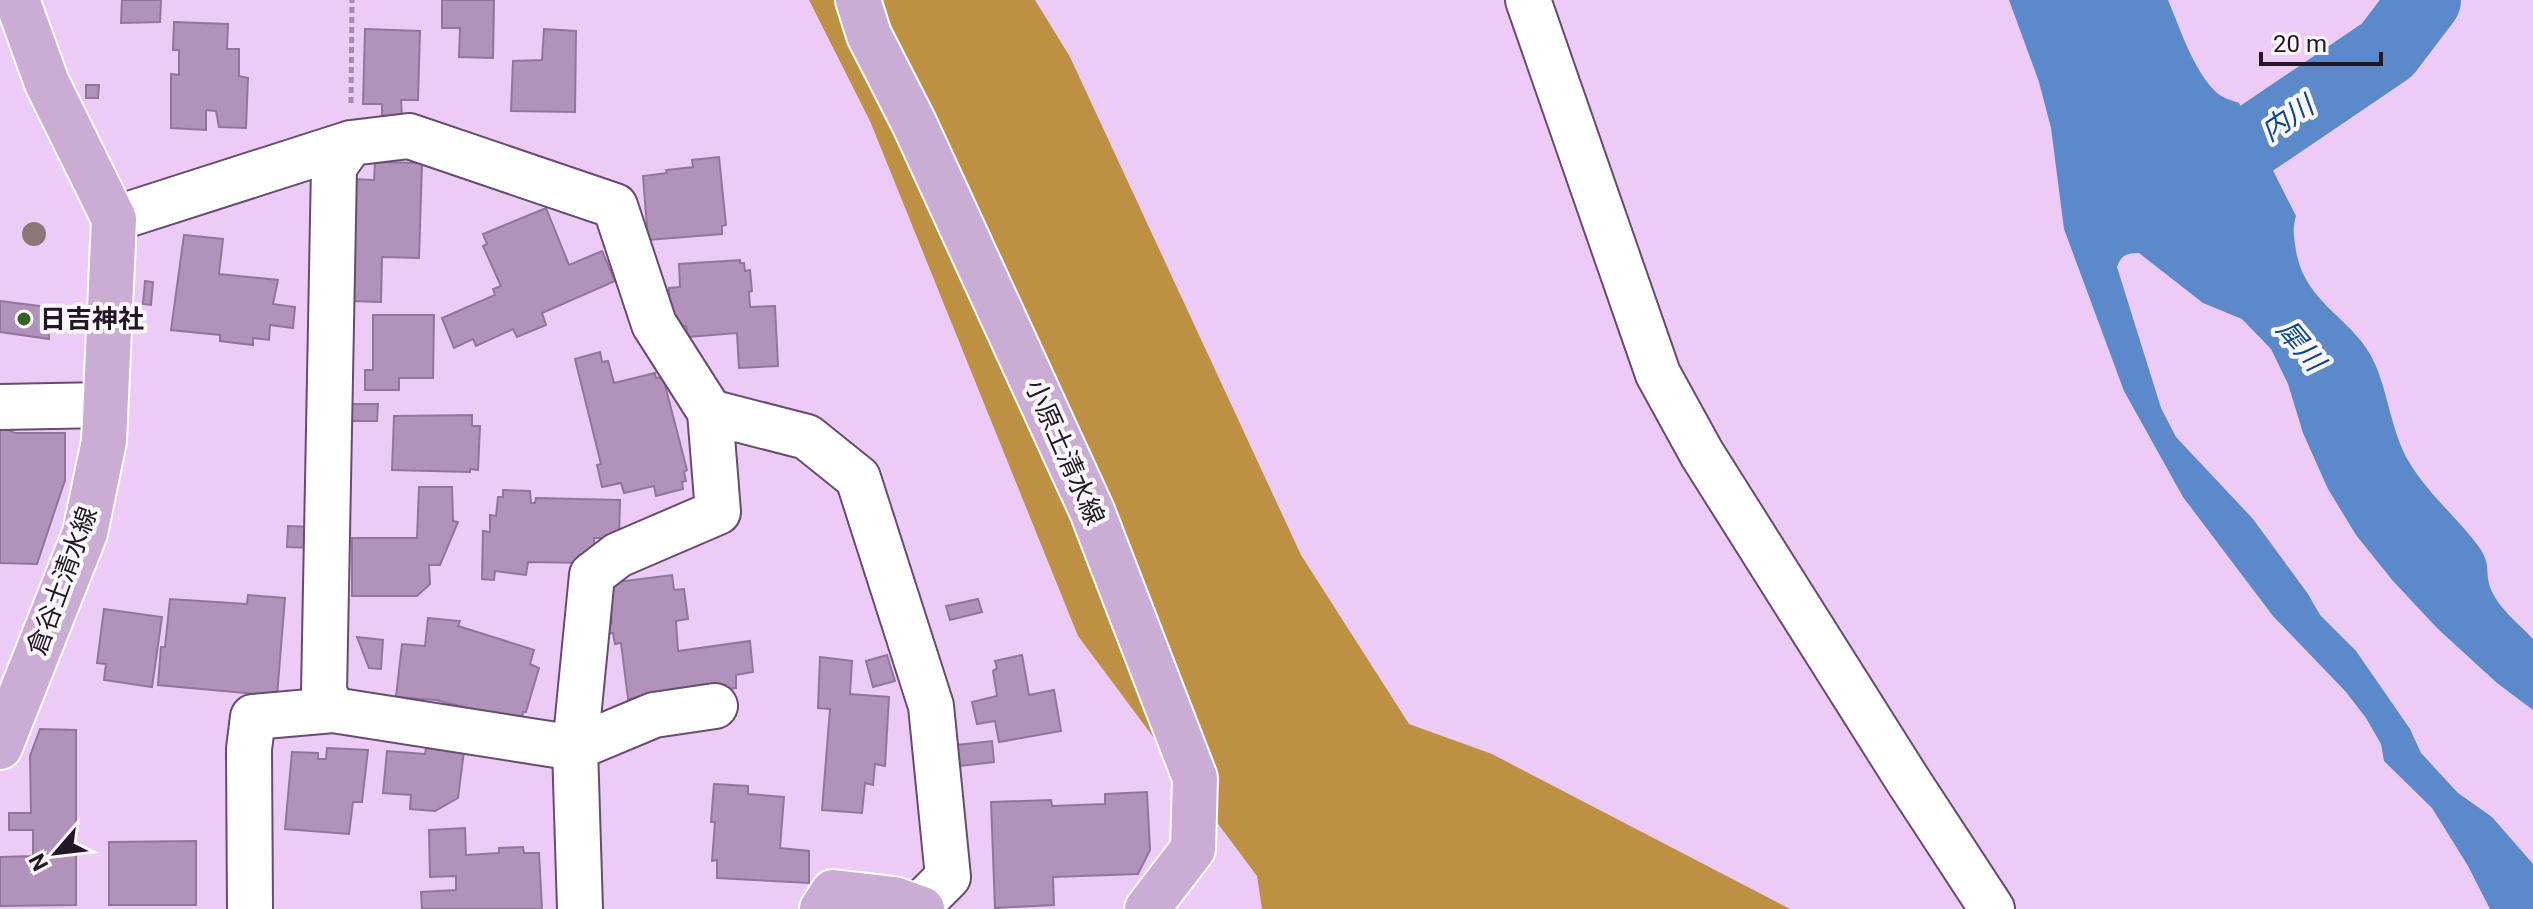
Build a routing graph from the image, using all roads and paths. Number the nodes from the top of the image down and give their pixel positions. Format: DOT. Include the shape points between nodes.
graph roads {
  1 [pos="17,0"];
  2 [pos="352,0"];
  3 [pos="858,0"];
  4 [pos="1528,0"];
  5 [pos="351,143"];
  6 [pos="114,219"];
  7 [pos="105,405"];
  8 [pos="0,407"];
  9 [pos="710,412"];
  10 [pos="715,706"];
  11 [pos="333,710"];
  12 [pos="0,747"];
  13 [pos="575,748"];
  14 [pos="920,908"];
  15 [pos="250,909"];
  16 [pos="580,909"];
  17 [pos="822,909"];
  18 [pos="1147,909"];
  19 [pos="1992,909"];
  1 -- 6 [label="main road, 倉谷土清水線" via="47,83"];
  2 -- 5 [label="path"];
  3 -- 18 [label="main road, 小原土清水線" via="869,35 1092,511 1195,778 1193,849"];
  4 -- 19 [label="street" via="1658,374 1702,454"];
  5 -- 6 [label="street"];
  5 -- 9 [label="street" via="409,136 615,206 654,324"];
  5 -- 11 [label="street" via="334,167 324,692"];
  6 -- 7 [label="main road, 倉谷土清水線"];
  7 -- 8 [label="street"];
  7 -- 12 [label="main road, 倉谷土清水線" via="104,441 85,533"];
  9 -- 13 [label="street" via="718,512 618,555 592,575"];
  9 -- 14 [label="street" via="807,437 858,478 931,706 948,877"];
  10 -- 13 [label="street" via="654,715"];
  11 -- 13 [label="street"];
  11 -- 15 [label="street" via="253,717"];
  13 -- 16 [label="street"];
  14 -- 17 [label="main road" via="894,899 833,892"];
}
